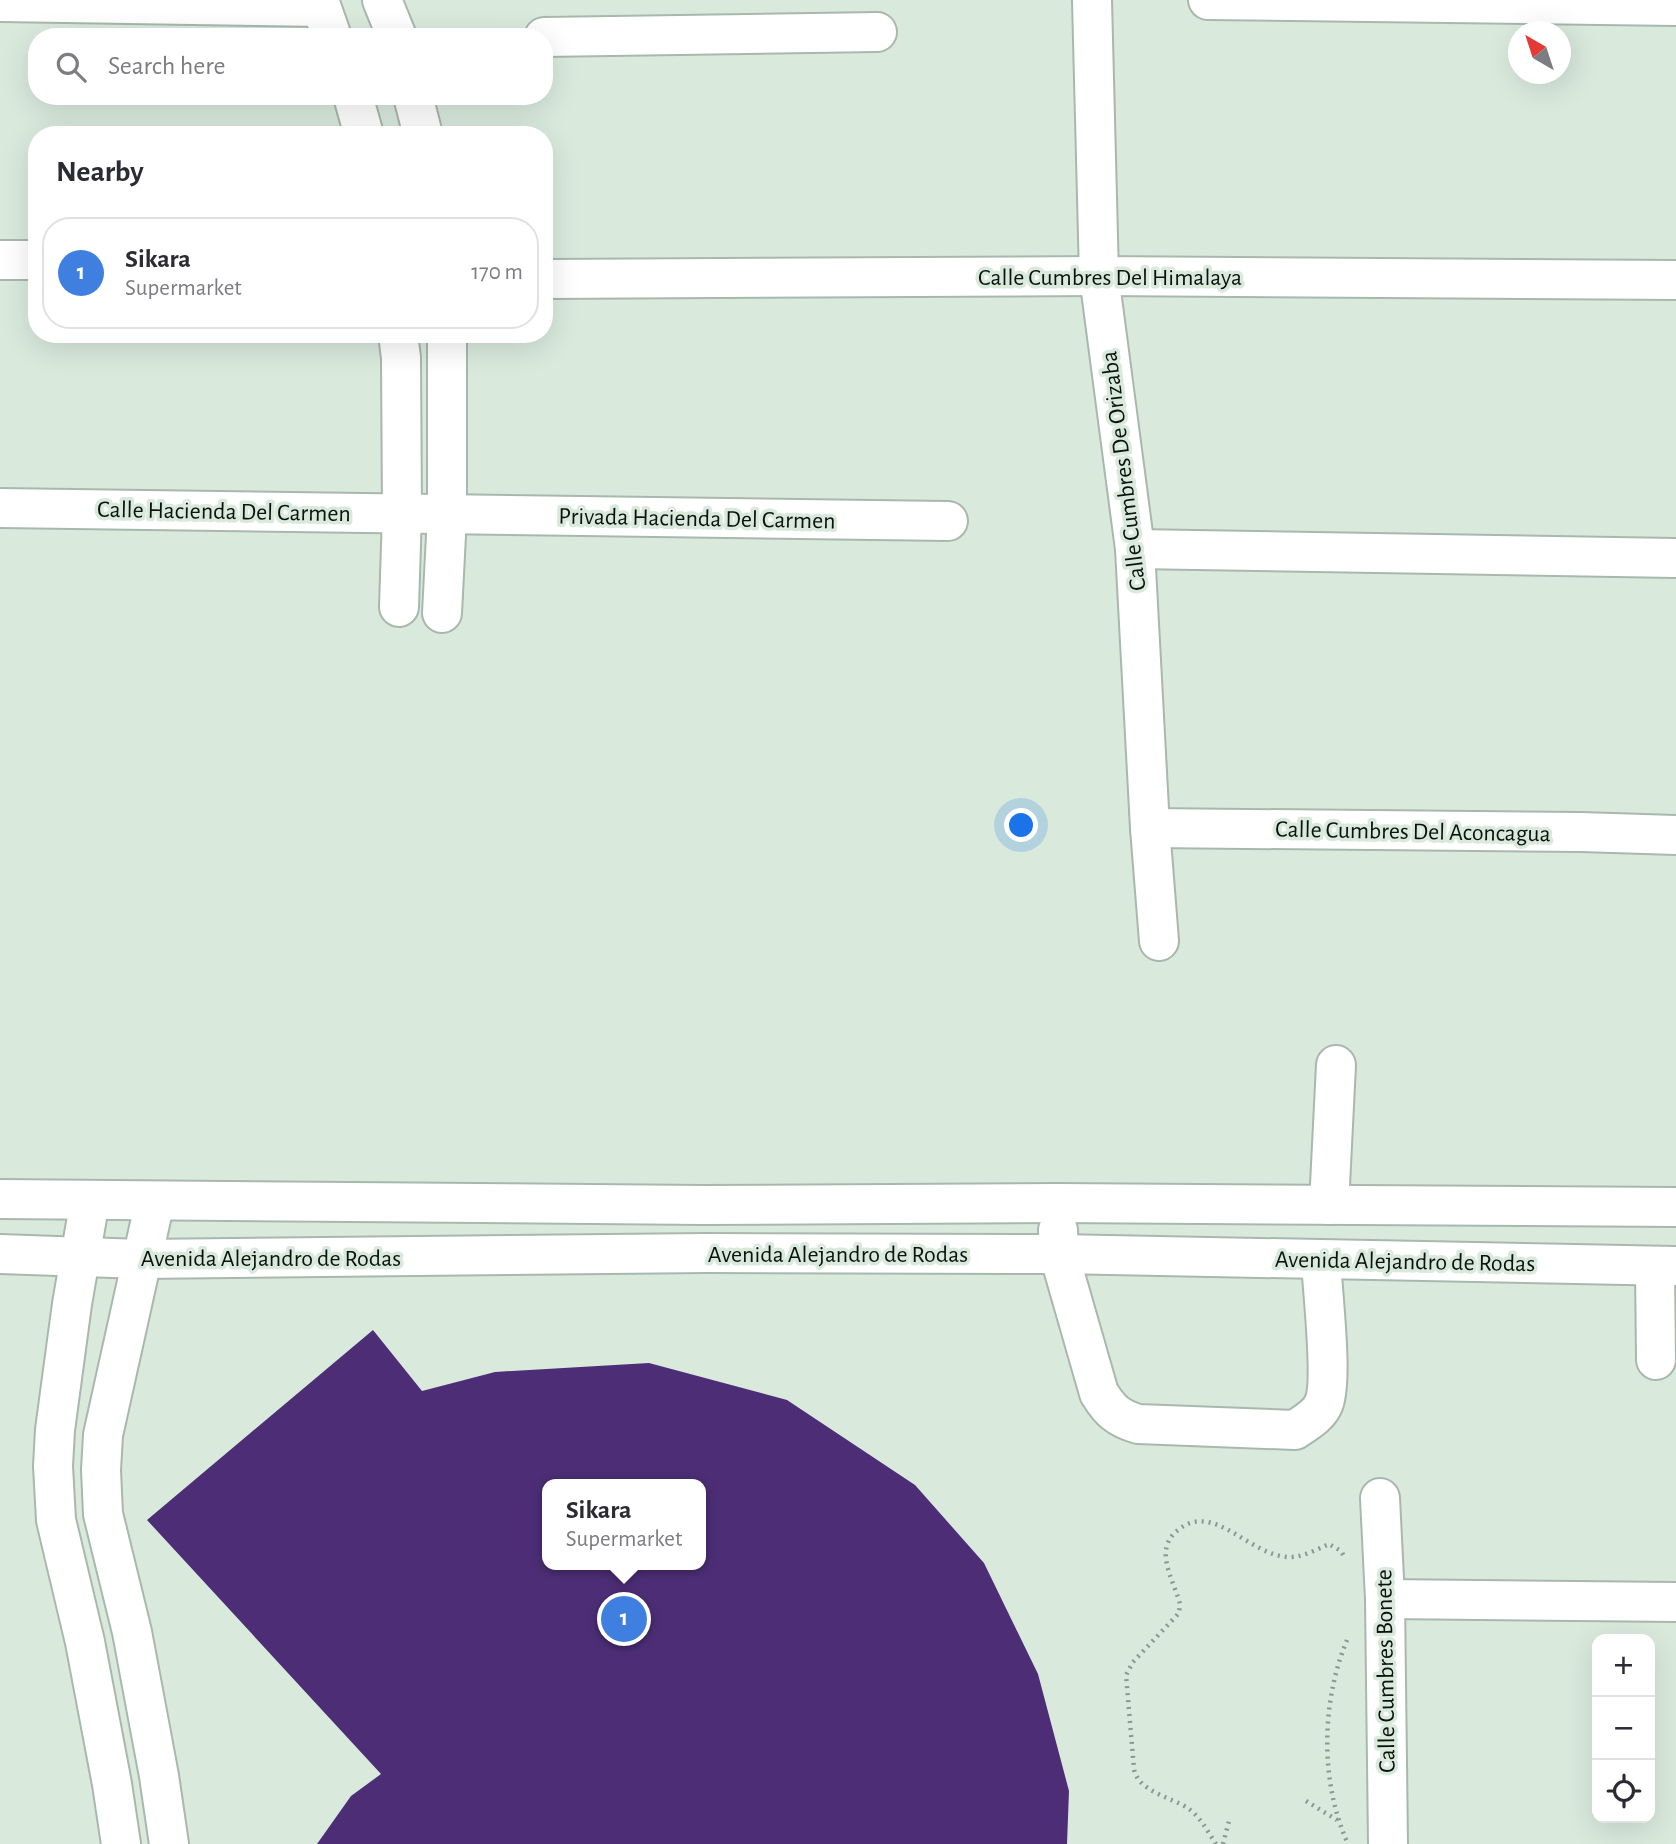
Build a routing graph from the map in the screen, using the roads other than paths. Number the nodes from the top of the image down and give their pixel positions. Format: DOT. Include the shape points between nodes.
graph roads {
  1 [pos="382,0"];
  2 [pos="1092,0"];
  3 [pos="1208,0"];
  4 [pos="0,2"];
  5 [pos="1676,6"];
  6 [pos="324,15"];
  7 [pos="393,28"];
  8 [pos="877,32"];
  9 [pos="553,37"];
  10 [pos="356,105"];
  11 [pos="415,105"];
  12 [pos="361,126"];
  13 [pos="421,126"];
  14 [pos="0,260"];
  15 [pos="28,260"];
  16 [pos="1100,276"];
  17 [pos="553,279"];
  18 [pos="1676,280"];
  19 [pos="399,343"];
  20 [pos="447,343"];
  21 [pos="0,508"];
  22 [pos="402,513"];
  23 [pos="447,516"];
  24 [pos="948,521"];
  25 [pos="1135,549"];
  26 [pos="1676,558"];
  27 [pos="399,607"];
  28 [pos="442,613"];
  29 [pos="1150,828"];
  30 [pos="1676,835"];
  31 [pos="1159,941"];
  32 [pos="1336,1065"];
  33 [pos="0,1199"];
  34 [pos="90,1200"];
  35 [pos="156,1201"];
  36 [pos="1057,1203"];
  37 [pos="1329,1205"];
  38 [pos="1676,1207"];
  39 [pos="0,1254"];
  40 [pos="1059,1254"];
  41 [pos="80,1257"];
  42 [pos="141,1259"];
  43 [pos="1321,1260"];
  44 [pos="1666,1266"];
  45 [pos="1656,1360"];
  46 [pos="53,1466"];
  47 [pos="101,1471"];
  48 [pos="1380,1498"];
  49 [pos="1385,1600"];
  50 [pos="1676,1602"];
  51 [pos="121,1844"];
  52 [pos="169,1844"];
  53 [pos="1388,1844"];
  1 -- 7 [label="street"];
  2 -- 16 [label="street, Calle Cumbres De Orizaba"];
  3 -- 5 [label="street"];
  4 -- 6 [label="street"];
  8 -- 9 [label="street"];
  10 -- 12 [label="street"];
  11 -- 13 [label="street"];
  14 -- 15 [label="street"];
  16 -- 17 [label="street, Calle Cumbres Del Himalaya"];
  16 -- 18 [label="street, Calle Cumbres Del Himalaya"];
  16 -- 25 [label="street, Calle Cumbres De Orizaba"];
  19 -- 22 [label="street"];
  20 -- 23 [label="street"];
  21 -- 22 [label="street, Calle Hacienda Del Carmen"];
  22 -- 23 [label="street, Calle Hacienda Del Carmen"];
  22 -- 27 [label="street"];
  23 -- 24 [label="street, Privada Hacienda Del Carmen"];
  23 -- 28 [label="street"];
  25 -- 26 [label="street"];
  25 -- 29 [label="street, Calle Cumbres De Orizaba"];
  29 -- 30 [label="street, Calle Cumbres Del Aconcagua"];
  29 -- 31 [label="street, Calle Cumbres De Orizaba"];
  32 -- 37 [label="street"];
  33 -- 34 [label="street, Avenida Alejandro de Rodas"];
  34 -- 35 [label="street, Avenida Alejandro de Rodas"];
  34 -- 41 [label="street"];
  35 -- 36 [label="street, Avenida Alejandro de Rodas"];
  35 -- 42 [label="street"];
  36 -- 37 [label="street, Avenida Alejandro de Rodas"];
  36 -- 40 [label="street"];
  37 -- 38 [label="street, Avenida Alejandro de Rodas"];
  39 -- 41 [label="street, Avenida Alejandro de Rodas"];
  40 -- 42 [label="street, Avenida Alejandro de Rodas"];
  40 -- 43 [label="street, Avenida Alejandro de Rodas"];
  40 -- 43 [label="street" via="1099,1394 1121,1419 1138,1424 1295,1430 1324,1404 1329,1379"];
  41 -- 42 [label="street, Avenida Alejandro de Rodas"];
  41 -- 46 [label="street"];
  42 -- 47 [label="street" via="103,1435"];
  43 -- 44 [label="street, Avenida Alejandro de Rodas"];
  44 -- 45 [label="street"];
  46 -- 47 [label="street"];
  46 -- 51 [label="street" via="56,1520 85,1642"];
  47 -- 52 [label="street" via="103,1514 132,1632"];
  48 -- 49 [label="street, Calle Cumbres Bonete"];
  49 -- 50 [label="street"];
  49 -- 53 [label="street, Calle Cumbres Bonete"];
}
